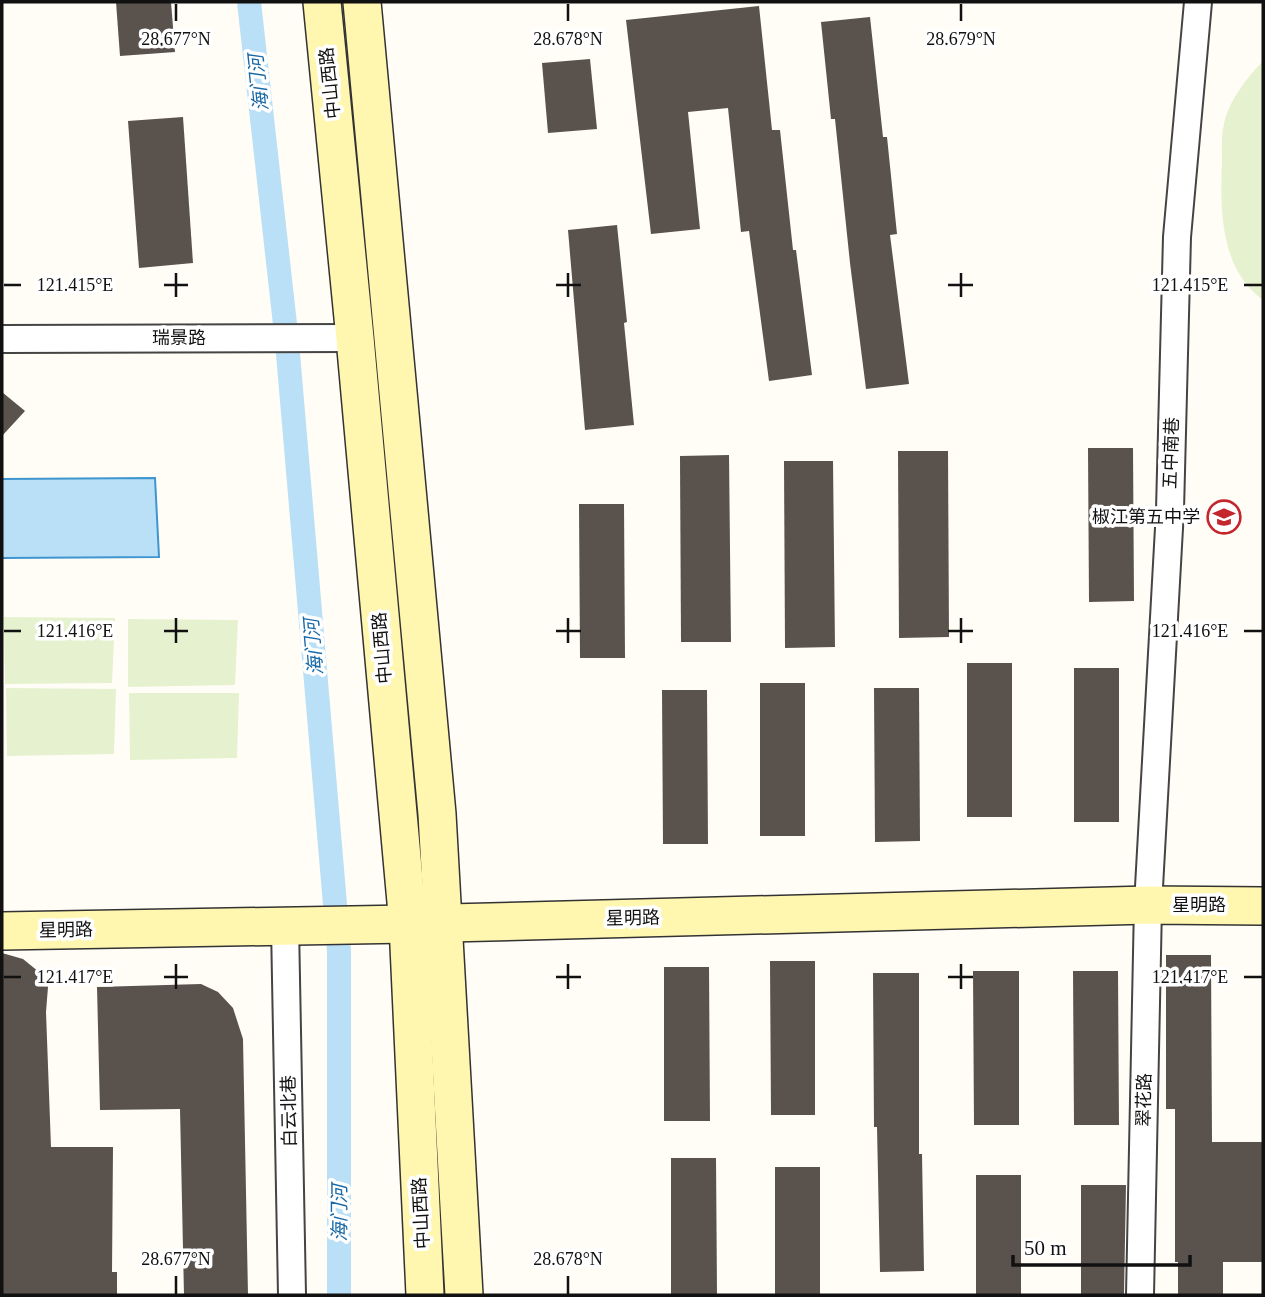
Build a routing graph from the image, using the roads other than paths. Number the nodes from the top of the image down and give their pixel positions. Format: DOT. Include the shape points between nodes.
graph roads {
  1 [pos="322,2"];
  2 [pos="362,2"];
  3 [pos="1198,2"];
  4 [pos="340,338"];
  5 [pos="2,339"];
  6 [pos="1148,905"];
  7 [pos="1263,906"];
  8 [pos="444,923"];
  9 [pos="398,925"];
  10 [pos="285,926"];
  11 [pos="2,931"];
  12 [pos="292,1295"];
  13 [pos="425,1295"];
  14 [pos="464,1295"];
  15 [pos="1140,1295"];
  1 -- 4 [label="main road, 中山西路"];
  2 -- 8 [label="main road"];
  3 -- 6 [label="street, 五中南巷" via="1177,237 1170,510"];
  4 -- 5 [label="street, 瑞景路"];
  4 -- 9 [label="main road, 中山西路"];
  6 -- 7 [label="main road, 星明路"];
  6 -- 8 [label="main road, 星明路"];
  6 -- 15 [label="street, 翠花路"];
  8 -- 9 [label="main road, 星明路"];
  8 -- 14 [label="main road"];
  9 -- 10 [label="main road, 星明路"];
  9 -- 13 [label="main road, 中山西路"];
  10 -- 11 [label="main road, 星明路"];
  10 -- 12 [label="street, 白云北巷"];
}
